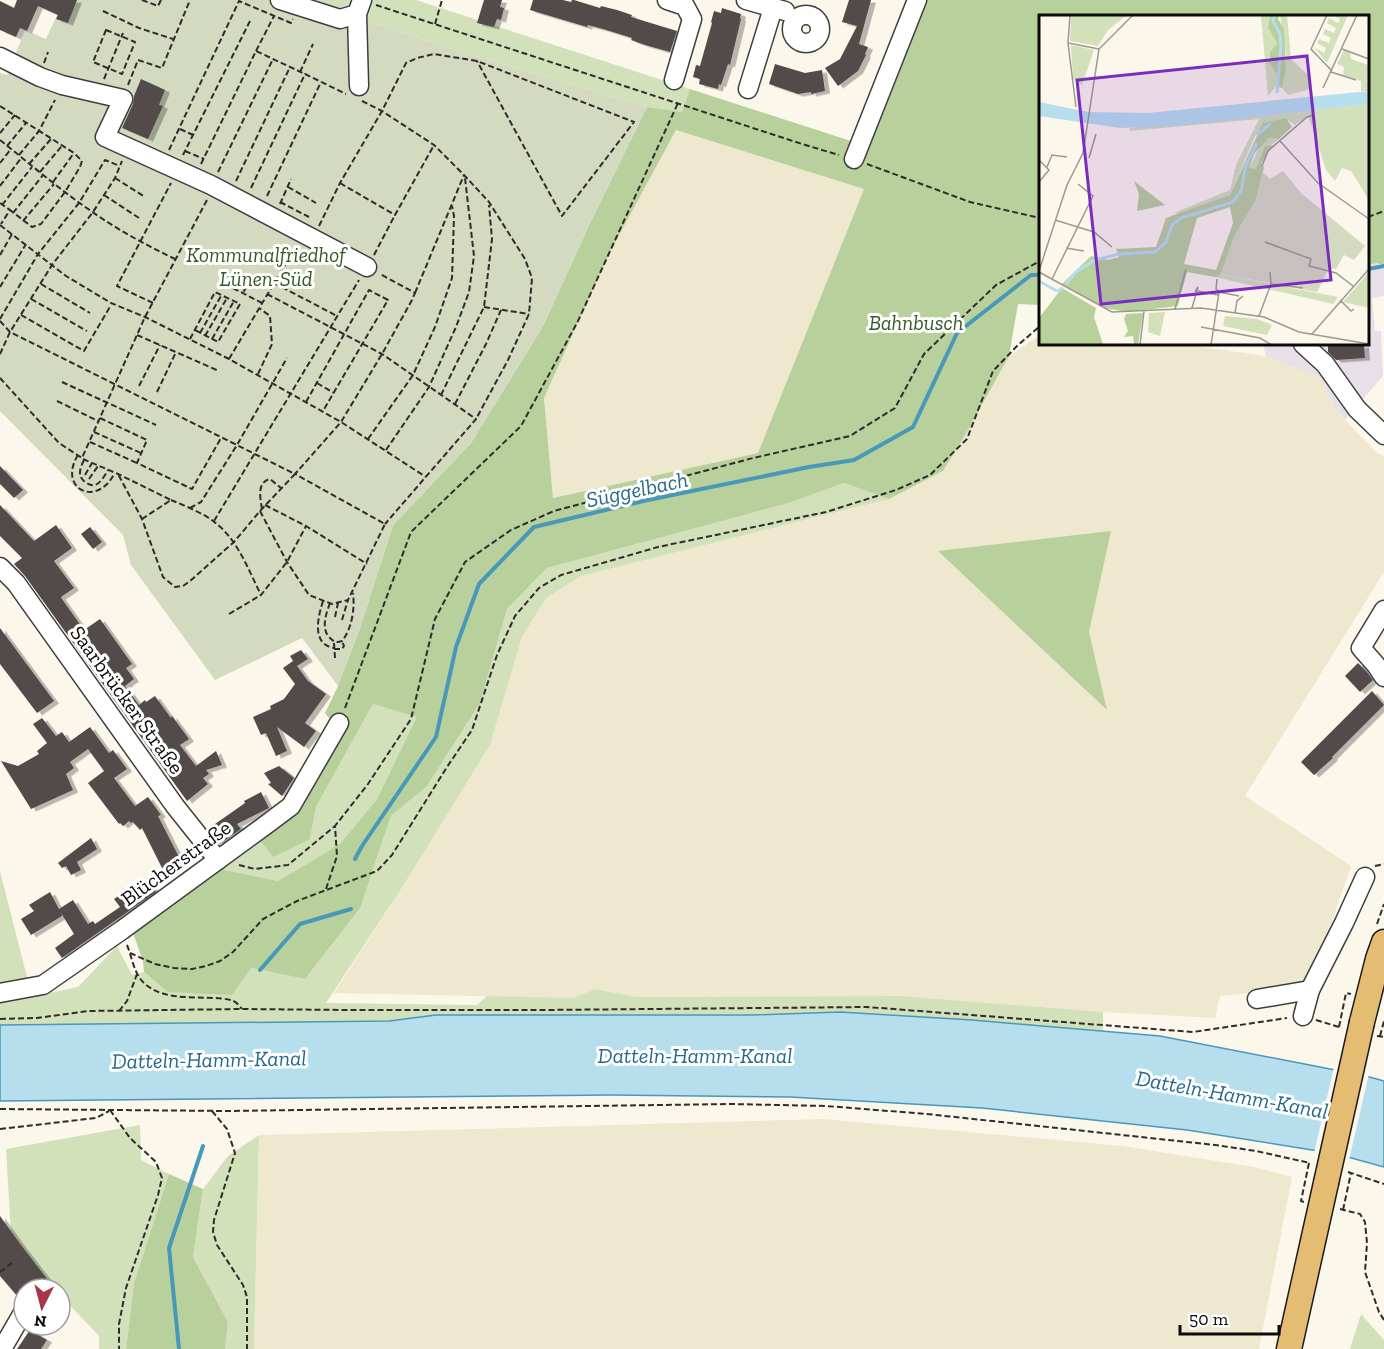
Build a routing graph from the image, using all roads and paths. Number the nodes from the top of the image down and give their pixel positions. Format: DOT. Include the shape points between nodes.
graph roads {
  1 [pos="142,0"];
  2 [pos="161,0"];
  3 [pos="190,0"];
  4 [pos="442,0"];
  5 [pos="670,0"];
  6 [pos="746,0"];
  7 [pos="917,0"];
  8 [pos="239,1"];
  9 [pos="364,6"];
  10 [pos="277,8"];
  11 [pos="772,8"];
  12 [pos="103,11"];
  13 [pos="810,12"];
  14 [pos="250,21"];
  15 [pos="435,24"];
  16 [pos="122,35"];
  17 [pos="174,40"];
  18 [pos="314,44"];
  19 [pos="256,51"];
  20 [pos="0,57"];
  21 [pos="273,59"];
  22 [pos="477,61"];
  23 [pos="290,67"];
  24 [pos="108,69"];
  25 [pos="300,72"];
  26 [pos="305,74"];
  27 [pos="674,80"];
  28 [pos="321,82"];
  29 [pos="62,85"];
  30 [pos="748,89"];
  31 [pos="98,92"];
  32 [pos="357,95"];
  33 [pos="123,99"];
  34 [pos="2,107"];
  35 [pos="382,111"];
  36 [pos="0,112"];
  37 [pos="15,116"];
  38 [pos="26,123"];
  39 [pos="180,129"];
  40 [pos="39,131"];
  41 [pos="0,133"];
  42 [pos="193,135"];
  43 [pos="51,139"];
  44 [pos="0,140"];
  45 [pos="434,145"];
  46 [pos="7,146"];
  47 [pos="62,146"];
  48 [pos="129,148"];
  49 [pos="11,149"];
  50 [pos="185,151"];
  51 [pos="74,153"];
  52 [pos="21,156"];
  53 [pos="204,159"];
  54 [pos="854,159"];
  55 [pos="0,163"];
  56 [pos="31,165"];
  57 [pos="120,166"];
  58 [pos="42,174"];
  59 [pos="464,175"];
  60 [pos="115,178"];
  61 [pos="291,179"];
  62 [pos="54,183"];
  63 [pos="340,183"];
  64 [pos="0,186"];
  65 [pos="288,187"];
  66 [pos="221,189"];
  67 [pos="65,192"];
  68 [pos="104,195"];
  69 [pos="145,197"];
  70 [pos="79,202"];
  71 [pos="489,202"];
  72 [pos="316,203"];
  73 [pos="1,204"];
  74 [pos="452,206"];
  75 [pos="10,210"];
  76 [pos="1384,211"];
  77 [pos="93,212"];
  78 [pos="13,213"];
  79 [pos="395,215"];
  80 [pos="1369,217"];
  81 [pos="139,218"];
  82 [pos="23,221"];
  83 [pos="0,225"];
  84 [pos="308,230"];
  85 [pos="12,233"];
  86 [pos="140,242"];
  87 [pos="26,244"];
  88 [pos="38,254"];
  89 [pos="0,255"];
  90 [pos="176,260"];
  91 [pos="1039,262"];
  92 [pos="52,265"];
  93 [pos="367,267"];
  94 [pos="224,274"];
  95 [pos="274,283"];
  96 [pos="40,284"];
  97 [pos="225,284"];
  98 [pos="0,287"];
  99 [pos="243,293"];
  100 [pos="415,293"];
  101 [pos="267,294"];
  102 [pos="221,295"];
  103 [pos="227,298"];
  104 [pos="31,299"];
  105 [pos="234,301"];
  106 [pos="111,303"];
  107 [pos="153,303"];
  108 [pos="262,303"];
  109 [pos="484,307"];
  110 [pos="259,308"];
  111 [pos="501,310"];
  112 [pos="90,313"];
  113 [pos="529,314"];
  114 [pos="21,315"];
  115 [pos="337,316"];
  116 [pos="146,317"];
  117 [pos="0,320"];
  118 [pos="330,327"];
  119 [pos="1039,329"];
  120 [pos="195,330"];
  121 [pos="87,331"];
  122 [pos="10,332"];
  123 [pos="200,333"];
  124 [pos="345,334"];
  125 [pos="137,335"];
  126 [pos="206,336"];
  127 [pos="190,339"];
  128 [pos="212,339"];
  129 [pos="363,344"];
  130 [pos="160,345"];
  131 [pos="1303,345"];
  132 [pos="176,352"];
  133 [pos="0,354"];
  134 [pos="382,354"];
  135 [pos="287,358"];
  136 [pos="230,359"];
  137 [pos="219,372"];
  138 [pos="258,374"];
  139 [pos="413,375"];
  140 [pos="0,378"];
  141 [pos="62,382"];
  142 [pos="317,383"];
  143 [pos="114,385"];
  144 [pos="140,386"];
  145 [pos="429,387"];
  146 [pos="157,392"];
  147 [pos="290,393"];
  148 [pos="334,393"];
  149 [pos="441,395"];
  150 [pos="57,401"];
  151 [pos="306,402"];
  152 [pos="106,403"];
  153 [pos="455,405"];
  154 [pos="323,411"];
  155 [pos="99,419"];
  156 [pos="476,419"];
  157 [pos="341,422"];
  158 [pos="156,425"];
  159 [pos="93,432"];
  160 [pos="1384,435"];
  161 [pos="221,437"];
  162 [pos="368,439"];
  163 [pos="89,442"];
  164 [pos="237,445"];
  165 [pos="385,450"];
  166 [pos="141,453"];
  167 [pos="255,454"];
  168 [pos="78,455"];
  169 [pos="83,459"];
  170 [pos="92,463"];
  171 [pos="137,463"];
  172 [pos="98,466"];
  173 [pos="108,470"];
  174 [pos="117,474"];
  175 [pos="295,474"];
  176 [pos="85,475"];
  177 [pos="426,477"];
  178 [pos="89,479"];
  179 [pos="281,488"];
  180 [pos="171,500"];
  181 [pos="266,505"];
  182 [pos="189,508"];
  183 [pos="261,510"];
  184 [pos="142,519"];
  185 [pos="214,521"];
  186 [pos="386,524"];
  187 [pos="306,526"];
  188 [pos="234,542"];
  189 [pos="287,562"];
  190 [pos="367,564"];
  191 [pos="0,567"];
  192 [pos="353,591"];
  193 [pos="261,595"];
  194 [pos="323,600"];
  195 [pos="348,600"];
  196 [pos="330,603"];
  197 [pos="338,603"];
  198 [pos="1384,610"];
  199 [pos="229,614"];
  200 [pos="335,617"];
  201 [pos="342,620"];
  202 [pos="334,641"];
  203 [pos="342,641"];
  204 [pos="334,649"];
  205 [pos="335,658"];
  206 [pos="1384,677"];
  207 [pos="339,723"];
  208 [pos="335,826"];
  209 [pos="218,860"];
  210 [pos="1365,877"];
  211 [pos="326,889"];
  212 [pos="122,930"];
  213 [pos="1384,942"];
  214 [pos="130,953"];
  215 [pos="137,974"];
  216 [pos="1310,990"];
  217 [pos="0,993"];
  218 [pos="1346,993"];
  219 [pos="1257,999"];
  220 [pos="242,1009"];
  221 [pos="119,1011"];
  222 [pos="1303,1016"];
  223 [pos="0,1019"];
  224 [pos="1367,1030"];
  225 [pos="0,1109"];
  226 [pos="110,1110"];
  227 [pos="212,1111"];
  228 [pos="0,1129"];
  229 [pos="1309,1163"];
  230 [pos="1329,1173"];
  231 [pos="1351,1173"];
  232 [pos="1384,1184"];
  233 [pos="1301,1201"];
  234 [pos="1332,1208"];
  235 [pos="1343,1210"];
  236 [pos="12,1263"];
  237 [pos="0,1272"];
  238 [pos="1384,1320"];
  239 [pos="12,1332"];
  240 [pos="2,1349"];
  241 [pos="118,1349"];
  242 [pos="247,1349"];
  243 [pos="1289,1349"];
  1 -- 2 [label="path" via="159,6"];
  3 -- 17 [label="path"];
  4 -- 15 [label="path"];
  5 -- 27 [label="street" via="686,6 692,19"];
  6 -- 11 [label="street"];
  7 -- 54 [label="street"];
  8 -- 39 [label="path"];
  9 -- 10 [label="street" via="340,20"];
  9 -- 15 [label="path"];
  9 -- 32 [label="street"];
  10 -- 19 [label="path"];
  11 -- 13 [label="street"];
  11 -- 30 [label="street"];
  12 -- 17 [label="path"];
  14 -- 42 [label="path"];
  15 -- 207 [label="path" via="678,103 578,321 521,426 411,532"];
  16 -- 24 [label="path"];
  16 -- 24 [label="path" via="135,42 122,74"];
  16 -- 24 [label="path" via="106,30 93,62"];
  17 -- 33 [label="path" via="162,68 138,60"];
  18 -- 25 [label="path"];
  19 -- 21 [label="path"];
  19 -- 53 [label="path"];
  20 -- 29 [label="street"];
  21 -- 23 [label="path"];
  21 -- 66 [label="path"];
  22 -- 22 [label="path" via="634,122 562,216 528,154"];
  22 -- 35 [label="path" via="434,54 406,63"];
  23 -- 25 [label="path"];
  23 -- 66 [label="path"];
  24 -- 31 [label="path"];
  25 -- 26 [label="path"];
  26 -- 28 [label="path"];
  26 -- 66 [label="path"];
  28 -- 32 [label="path"];
  28 -- 66 [label="path"];
  29 -- 31 [label="street"];
  29 -- 40 [label="path"];
  31 -- 33 [label="street"];
  32 -- 35 [label="path"];
  33 -- 48 [label="street" via="105,137"];
  34 -- 36 [label="path"];
  34 -- 37 [label="path"];
  35 -- 45 [label="path"];
  35 -- 63 [label="path"];
  37 -- 38 [label="path"];
  37 -- 41 [label="path"];
  38 -- 40 [label="path"];
  38 -- 46 [label="path"];
  39 -- 42 [label="path"];
  39 -- 66 [label="path"];
  40 -- 43 [label="path"];
  40 -- 52 [label="path"];
  42 -- 50 [label="path"];
  43 -- 47 [label="path"];
  43 -- 56 [label="path"];
  44 -- 46 [label="path"];
  45 -- 59 [label="path"];
  45 -- 79 [label="path"];
  46 -- 49 [label="path"];
  47 -- 51 [label="path"];
  47 -- 58 [label="path"];
  48 -- 57 [label="path"];
  48 -- 66 [label="street"];
  49 -- 52 [label="path"];
  49 -- 55 [label="path"];
  50 -- 53 [label="path"];
  50 -- 66 [label="path"];
  51 -- 62 [label="path"];
  51 -- 67 [label="path" via="81,161 80,167"];
  52 -- 56 [label="path"];
  52 -- 64 [label="path"];
  53 -- 66 [label="path"];
  56 -- 58 [label="path"];
  56 -- 73 [label="path"];
  57 -- 60 [label="path"];
  57 -- 70 [label="path" via="105,160"];
  58 -- 62 [label="path"];
  58 -- 78 [label="path"];
  59 -- 71 [label="path"];
  59 -- 74 [label="path"];
  59 -- 145 [label="path" via="474,256 469,292"];
  60 -- 68 [label="path"];
  60 -- 69 [label="path"];
  61 -- 65 [label="path"];
  62 -- 67 [label="path"];
  62 -- 82 [label="path"];
  63 -- 79 [label="path"];
  63 -- 84 [label="path"];
  65 -- 66 [label="path"];
  65 -- 72 [label="path"];
  66 -- 84 [label="street"];
  66 -- 84 [label="path"];
  66 -- 86 [label="path"];
  66 -- 90 [label="path"];
  67 -- 70 [label="path"];
  67 -- 82 [label="path" via="41,224 32,227"];
  68 -- 77 [label="path"];
  68 -- 81 [label="path"];
  70 -- 77 [label="path"];
  70 -- 88 [label="path"];
  71 -- 109 [label="path" via="492,239"];
  71 -- 113 [label="path" via="525,259 532,278"];
  73 -- 75 [label="path"];
  74 -- 100 [label="path"];
  74 -- 139 [label="path" via="452,278"];
  75 -- 78 [label="path"];
  75 -- 83 [label="path"];
  76 -- 80 [label="path"];
  77 -- 86 [label="path"];
  77 -- 92 [label="path"];
  78 -- 82 [label="path"];
  79 -- 93 [label="path"];
  83 -- 85 [label="path"];
  84 -- 93 [label="street"];
  84 -- 95 [label="path"];
  85 -- 87 [label="path"];
  85 -- 89 [label="path"];
  86 -- 90 [label="path"];
  86 -- 107 [label="path" via="117,286"];
  87 -- 88 [label="path"];
  87 -- 98 [label="path"];
  88 -- 92 [label="path"];
  88 -- 117 [label="path"];
  90 -- 107 [label="path"];
  91 -- 208 [label="path" via="996,285 924,354 895,408 850,436 554,511 511,530 465,562 435,619 411,719"];
  92 -- 96 [label="path"];
  92 -- 106 [label="path"];
  93 -- 100 [label="path"];
  93 -- 115 [label="path"];
  94 -- 99 [label="path" via="247,285"];
  95 -- 101 [label="path"];
  95 -- 115 [label="path"];
  96 -- 104 [label="path"];
  96 -- 112 [label="path"];
  97 -- 99 [label="path"];
  99 -- 108 [label="path"];
  100 -- 134 [label="path"];
  101 -- 108 [label="path"];
  101 -- 118 [label="path"];
  102 -- 103 [label="path"];
  102 -- 120 [label="path" via="215,292"];
  102 -- 123 [label="path"];
  103 -- 105 [label="path"];
  103 -- 126 [label="path"];
  104 -- 114 [label="path"];
  104 -- 121 [label="path"];
  105 -- 128 [label="path"];
  105 -- 128 [label="path" via="240,304 218,342"];
  106 -- 114 [label="path" via="84,351"];
  106 -- 116 [label="path"];
  107 -- 116 [label="path"];
  108 -- 110 [label="path"];
  109 -- 111 [label="path"];
  109 -- 149 [label="path"];
  110 -- 136 [label="path"];
  110 -- 138 [label="path" via="270,316 272,344"];
  111 -- 113 [label="path"];
  111 -- 153 [label="path"];
  113 -- 156 [label="path"];
  114 -- 122 [label="path"];
  115 -- 118 [label="path"];
  116 -- 125 [label="path"];
  116 -- 127 [label="path"];
  117 -- 122 [label="path"];
  118 -- 124 [label="path"];
  118 -- 147 [label="path"];
  119 -- 211 [label="path" via="993,371 967,439 930,475 826,512 658,547 561,575 539,588 515,616 472,730 392,855 376,871"];
  120 -- 123 [label="path"];
  120 -- 127 [label="path"];
  122 -- 133 [label="path"];
  122 -- 143 [label="path"];
  123 -- 126 [label="path"];
  124 -- 129 [label="path"];
  124 -- 129 [label="path" via="369,290 388,300"];
  124 -- 142 [label="path"];
  125 -- 130 [label="path"];
  125 -- 143 [label="path"];
  126 -- 128 [label="path"];
  127 -- 136 [label="path"];
  129 -- 134 [label="path"];
  129 -- 148 [label="path"];
  130 -- 132 [label="path"];
  130 -- 144 [label="path"];
  131 -- 160 [label="street" via="1325,364 1357,409"];
  132 -- 137 [label="path"];
  132 -- 146 [label="path"];
  134 -- 139 [label="path"];
  134 -- 157 [label="path"];
  135 -- 164 [label="path"];
  136 -- 138 [label="path"];
  138 -- 147 [label="path"];
  139 -- 145 [label="path"];
  139 -- 162 [label="path"];
  140 -- 168 [label="path" via="59,443"];
  141 -- 152 [label="path"];
  142 -- 148 [label="path"];
  142 -- 151 [label="path"];
  143 -- 152 [label="path"];
  143 -- 161 [label="path"];
  145 -- 149 [label="path"];
  145 -- 165 [label="path"];
  147 -- 151 [label="path"];
  147 -- 167 [label="path"];
  148 -- 154 [label="path"];
  149 -- 153 [label="path"];
  150 -- 155 [label="path"];
  151 -- 154 [label="path"];
  152 -- 155 [label="path"];
  152 -- 158 [label="path"];
  153 -- 156 [label="path"];
  154 -- 157 [label="path"];
  155 -- 159 [label="path"];
  155 -- 166 [label="path" via="147,440"];
  156 -- 177 [label="path"];
  157 -- 162 [label="path"];
  157 -- 175 [label="path"];
  159 -- 163 [label="path"];
  159 -- 166 [label="path"];
  161 -- 164 [label="path"];
  161 -- 171 [label="path" via="192,489"];
  162 -- 165 [label="path"];
  163 -- 169 [label="path"];
  163 -- 171 [label="path"];
  164 -- 167 [label="path"];
  164 -- 182 [label="path" via="201,502"];
  165 -- 177 [label="path"];
  166 -- 171 [label="path"];
  167 -- 175 [label="path"];
  167 -- 185 [label="path"];
  168 -- 169 [label="path"];
  168 -- 174 [label="path" via="71,475 83,491 98,490"];
  169 -- 170 [label="path"];
  169 -- 173 [label="path" via="80,477 91,486"];
  170 -- 172 [label="path"];
  170 -- 176 [label="path"];
  172 -- 173 [label="path"];
  172 -- 178 [label="path"];
  173 -- 174 [label="path"];
  174 -- 180 [label="path"];
  174 -- 184 [label="path"];
  175 -- 179 [label="path"];
  175 -- 186 [label="path"];
  177 -- 186 [label="path"];
  179 -- 181 [label="path"];
  179 -- 183 [label="path" via="270,478 262,483"];
  180 -- 182 [label="path"];
  180 -- 184 [label="path"];
  181 -- 183 [label="path"];
  181 -- 187 [label="path"];
  182 -- 185 [label="path"];
  183 -- 188 [label="path"];
  183 -- 189 [label="path"];
  184 -- 188 [label="path" via="163,577 175,587 190,581"];
  185 -- 188 [label="path"];
  186 -- 190 [label="path"];
  187 -- 189 [label="path"];
  187 -- 190 [label="path"];
  188 -- 193 [label="path"];
  189 -- 193 [label="path"];
  189 -- 194 [label="path" via="309,595"];
  190 -- 192 [label="path"];
  191 -- 209 [label="street, Saarbrücker Straße" via="16,583"];
  192 -- 195 [label="path"];
  192 -- 203 [label="path" via="352,614"];
  193 -- 199 [label="path"];
  194 -- 196 [label="path"];
  194 -- 204 [label="path" via="317,630 321,641"];
  195 -- 197 [label="path"];
  195 -- 201 [label="path"];
  196 -- 197 [label="path"];
  196 -- 202 [label="path" via="325,629"];
  197 -- 200 [label="path"];
  198 -- 206 [label="street" via="1361,648"];
  202 -- 203 [label="path"];
  202 -- 204 [label="path"];
  203 -- 204 [label="path" via="342,649"];
  204 -- 205 [label="path"];
  207 -- 209 [label="street, Blücherstraße" via="291,806"];
  208 -- 209 [label="path" via="288,865 255,869"];
  208 -- 211 [label="path" via="337,856"];
  209 -- 212 [label="street, Blücherstraße"];
  210 -- 216 [label="street"];
  211 -- 214 [label="path" via="263,919 233,952 206,966 174,968"];
  212 -- 214 [label="path"];
  212 -- 217 [label="street, Blücherstraße" via="43,985"];
  213 -- 224 [label="main road"];
  214 -- 215 [label="path"];
  215 -- 220 [label="path" via="143,983 159,992 233,1000"];
  215 -- 221 [label="path"];
  216 -- 219 [label="street"];
  216 -- 222 [label="street"];
  218 -- 224 [label="path"];
  220 -- 221 [label="path"];
  220 -- 222 [label="path" via="867,1006 1193,1032"];
  221 -- 223 [label="path"];
  222 -- 224 [label="path"];
  224 -- 230 [label="main road, bridge"];
  225 -- 226 [label="path"];
  226 -- 227 [label="path"];
  226 -- 228 [label="path" via="96,1118"];
  226 -- 241 [label="path" via="130,1138 156,1162 162,1178 126,1288"];
  227 -- 229 [label="path" via="826,1106 1215,1145"];
  227 -- 242 [label="path" via="227,1129 235,1153 213,1232 247,1298"];
  229 -- 230 [label="path"];
  229 -- 233 [label="path"];
  230 -- 231 [label="path"];
  230 -- 243 [label="main road"];
  231 -- 232 [label="path"];
  231 -- 235 [label="path"];
  234 -- 235 [label="path"];
  235 -- 238 [label="path" via="1360,1214 1365,1222 1365,1272"];
  236 -- 237 [label="path"];
  239 -- 240 [label="street"];
}
